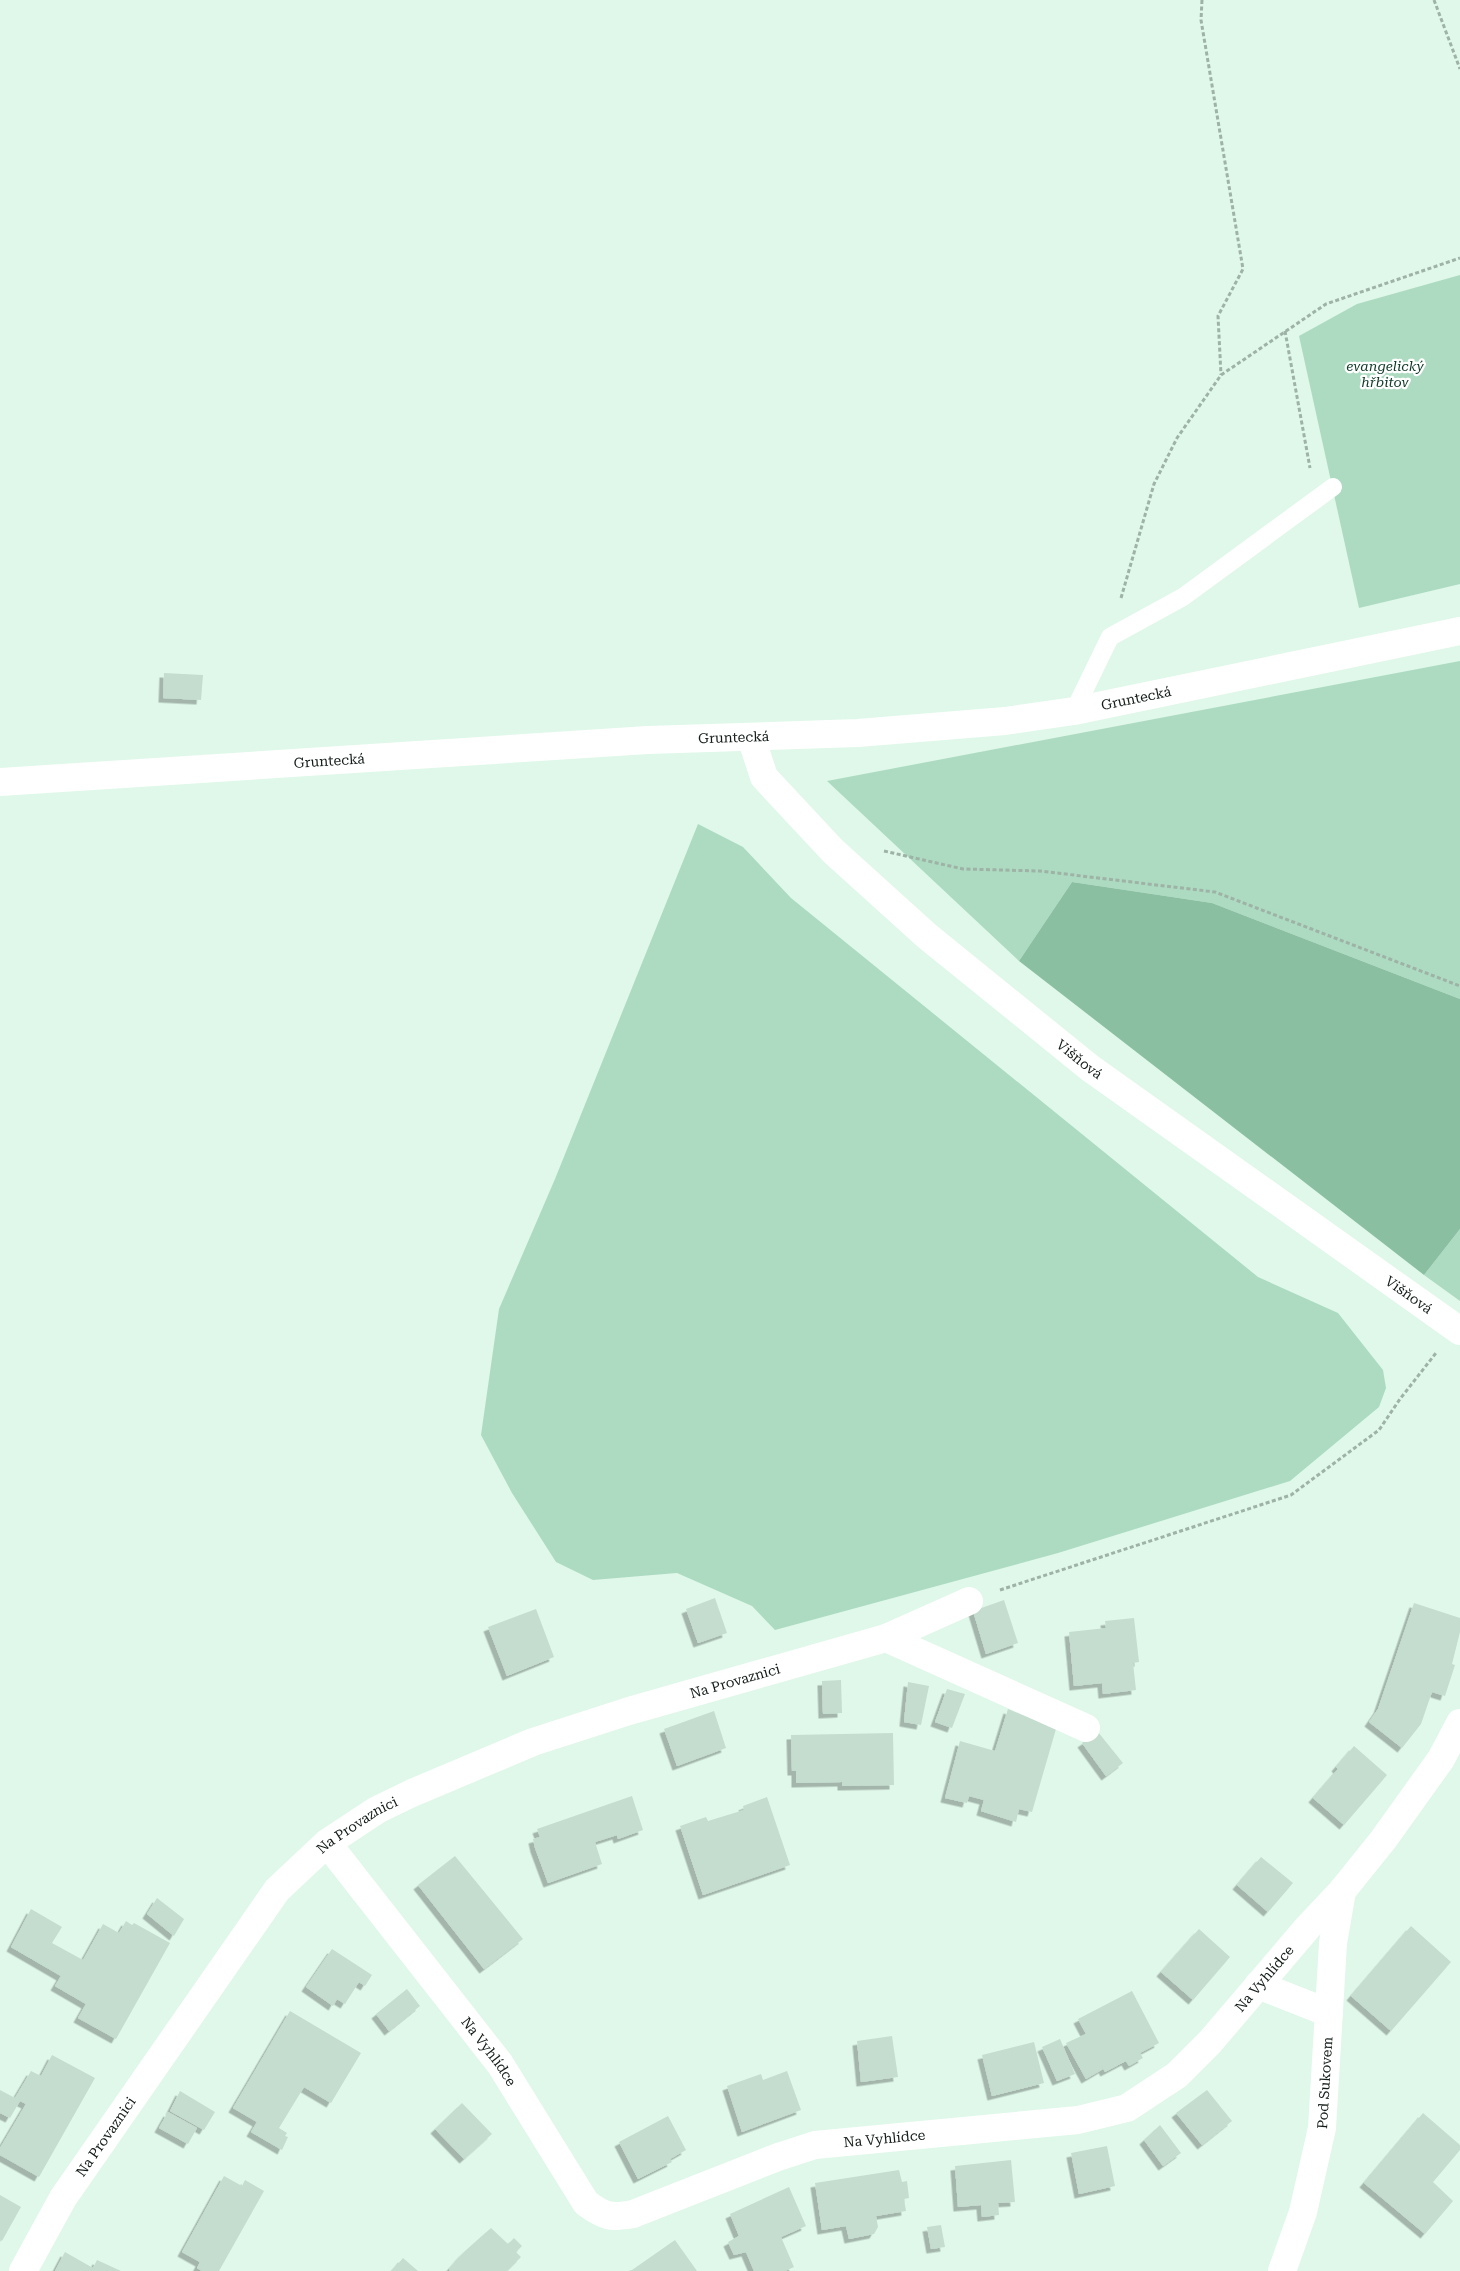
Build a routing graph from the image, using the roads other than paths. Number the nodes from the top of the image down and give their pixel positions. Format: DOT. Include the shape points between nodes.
graph roads {
  1 [pos="1333,487"];
  2 [pos="1460,631"];
  3 [pos="1074,711"];
  4 [pos="751,737"];
  5 [pos="0,782"];
  6 [pos="1458,1329"];
  7 [pos="969,1601"];
  8 [pos="886,1638"];
  9 [pos="1460,1722"];
  10 [pos="1086,1728"];
  11 [pos="327,1843"];
  12 [pos="1342,1891"];
  13 [pos="1258,1985"];
  14 [pos="1329,2014"];
  15 [pos="23,2271"];
  16 [pos="1282,2271"];
  1 -- 3 [label="lane" via="1182,597 1110,638"];
  2 -- 3 [label="street, Gruntecká"];
  3 -- 4 [label="street, Gruntecká" via="1005,721"];
  4 -- 5 [label="street, Gruntecká" via="648,740"];
  4 -- 6 [label="street, Višňová" via="764,777 833,851 927,936 1090,1068"];
  7 -- 8 [label="street, Na Provaznici"];
  8 -- 10 [label="street"];
  8 -- 11 [label="street, Na Provaznici" via="629,1710 533,1742 377,1810"];
  9 -- 12 [label="street, Na Vyhlídce" via="1442,1759"];
  11 -- 13 [label="street, Na Vyhlídce" via="500,2064 586,2203 602,2215 633,2214 814,2145 1078,2120 1127,2108 1177,2075"];
  11 -- 15 [label="street, Na Provaznici" via="276,1890 63,2198"];
  12 -- 13 [label="street, Na Vyhlídce"];
  12 -- 14 [label="street, Pod Sukovem" via="1333,1942"];
  13 -- 14 [label="street"];
  14 -- 16 [label="street, Pod Sukovem" via="1322,2128 1303,2212"];
}
